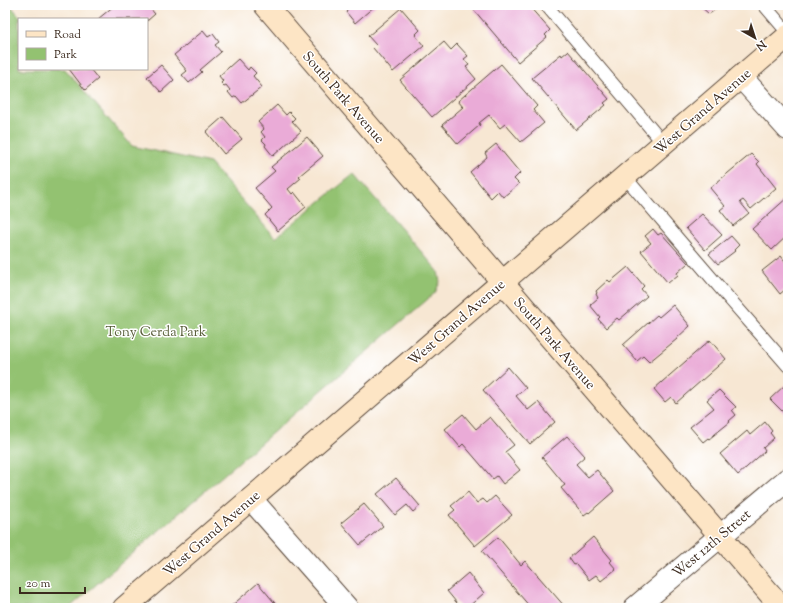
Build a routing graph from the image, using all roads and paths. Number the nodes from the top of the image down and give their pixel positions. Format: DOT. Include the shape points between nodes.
graph roads {
  1 [pos="265,5"];
  2 [pos="546,5"];
  3 [pos="764,5"];
  4 [pos="788,34"];
  5 [pos="741,77"];
  6 [pos="788,129"];
  7 [pos="664,144"];
  8 [pos="625,177"];
  9 [pos="503,282"];
  10 [pos="788,366"];
  11 [pos="788,479"];
  12 [pos="251,499"];
  13 [pos="720,535"];
  14 [pos="124,608"];
  15 [pos="347,608"];
  16 [pos="635,608"];
  17 [pos="782,608"];
  1 -- 9 [label="street, South Park Avenue"];
  2 -- 7 [label="lane"];
  3 -- 4 [label="lane"];
  4 -- 5 [label="street, West Grand Avenue"];
  5 -- 6 [label="street"];
  5 -- 7 [label="street, West Grand Avenue"];
  7 -- 8 [label="street, West Grand Avenue"];
  8 -- 9 [label="street, West Grand Avenue"];
  8 -- 10 [label="lane"];
  9 -- 12 [label="street, West Grand Avenue"];
  9 -- 13 [label="street, South Park Avenue"];
  11 -- 13 [label="street, West 12th Street"];
  12 -- 14 [label="street, West Grand Avenue"];
  12 -- 15 [label="street"];
  13 -- 16 [label="street, West 12th Street"];
  13 -- 17 [label="street, South Park Avenue"];
}
